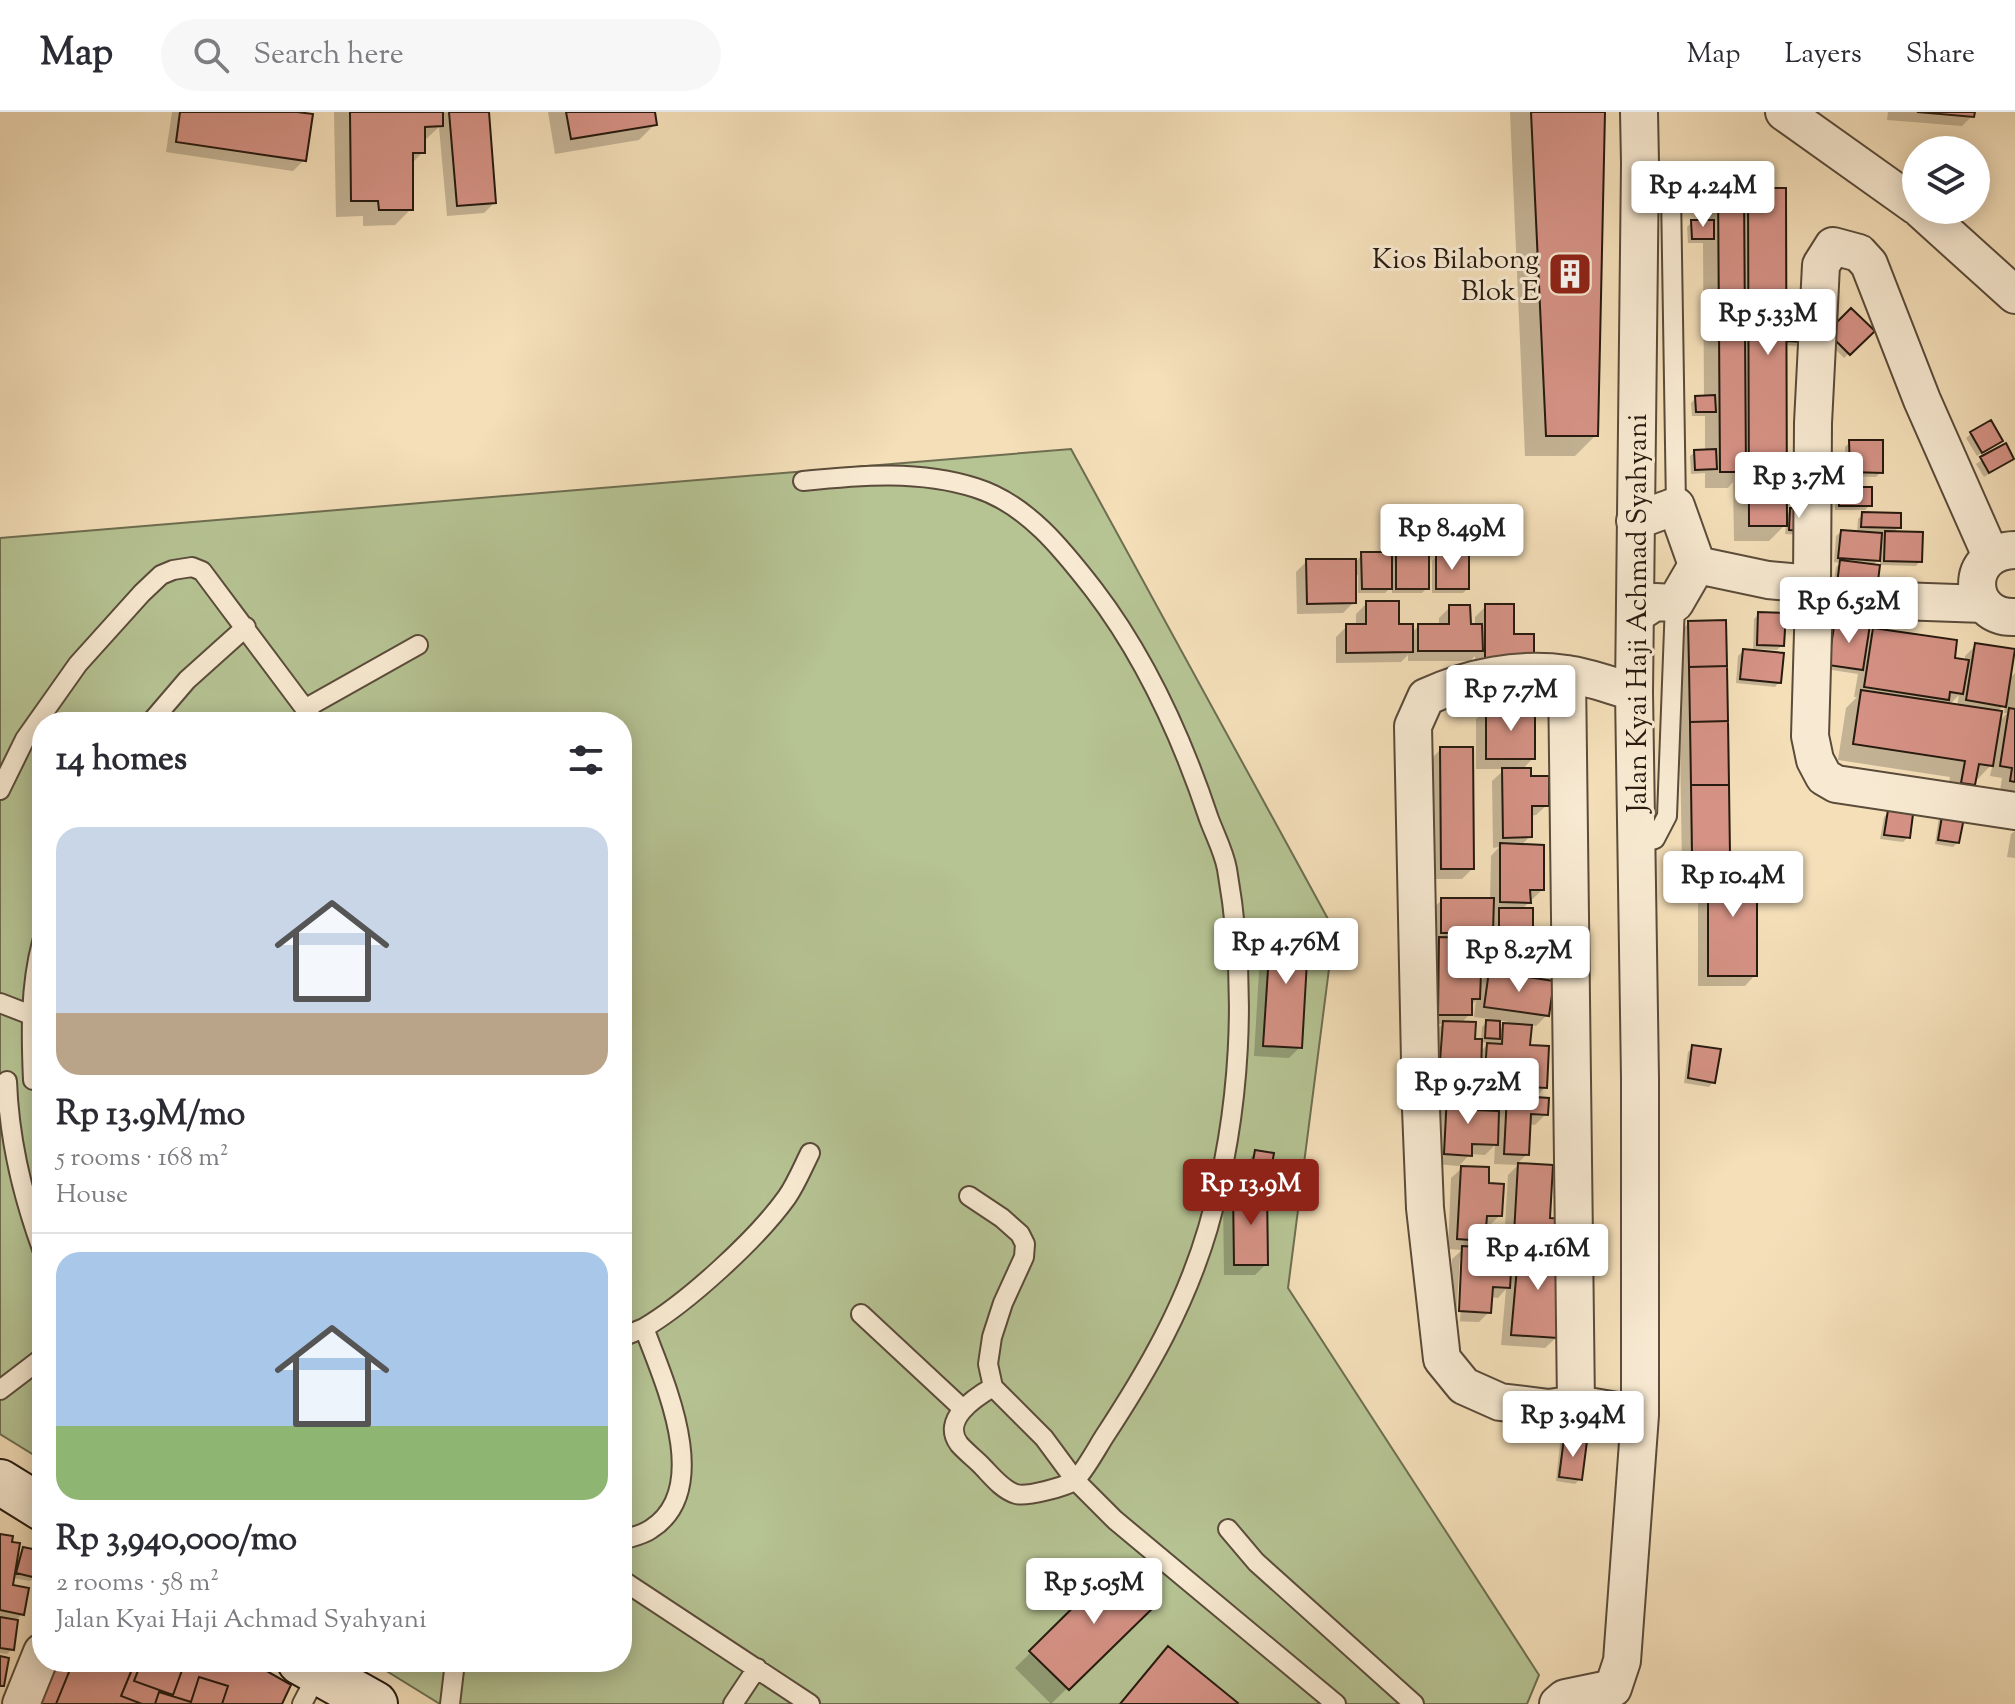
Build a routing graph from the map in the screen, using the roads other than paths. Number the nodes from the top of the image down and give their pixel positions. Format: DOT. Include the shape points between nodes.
graph roads {
  1 [pos="1639,112"];
  2 [pos="1784,112"];
  3 [pos="1640,163"];
  4 [pos="1902,197"];
  5 [pos="1936,224"];
  6 [pos="2015,295"];
  7 [pos="803,481"];
  8 [pos="1676,506"];
  9 [pos="1635,521"];
  10 [pos="2003,553"];
  11 [pos="1697,565"];
  12 [pos="1813,591"];
  13 [pos="1675,603"];
  14 [pos="1999,611"];
  15 [pos="1635,615"];
  16 [pos="246,627"];
  17 [pos="418,645"];
  18 [pos="1567,674"];
  19 [pos="1634,692"];
  20 [pos="44,712"];
  21 [pos="160,712"];
  22 [pos="309,712"];
  23 [pos="316,712"];
  24 [pos="32,729"];
  25 [pos="0,790"];
  26 [pos="2015,811"];
  27 [pos="1636,844"];
  28 [pos="0,1003"];
  29 [pos="32,1006"];
  30 [pos="31,1015"];
  31 [pos="32,1026"];
  32 [pos="32,1080"];
  33 [pos="3,1081"];
  34 [pos="810,1153"];
  35 [pos="969,1196"];
  36 [pos="32,1222"];
  37 [pos="861,1314"];
  38 [pos="644,1328"];
  39 [pos="632,1333"];
  40 [pos="32,1366"];
  41 [pos="993,1387"];
  42 [pos="0,1390"];
  43 [pos="1576,1404"];
  44 [pos="963,1409"];
  45 [pos="1640,1415"];
  46 [pos="1075,1480"];
  47 [pos="0,1482"];
  48 [pos="32,1502"];
  49 [pos="1228,1529"];
  50 [pos="632,1536"];
  51 [pos="632,1587"];
  52 [pos="757,1668"];
  53 [pos="34,1672"];
  54 [pos="454,1672"];
  55 [pos="307,1680"];
  56 [pos="1561,1701"];
  57 [pos="21,1704"];
  58 [pos="375,1704"];
  59 [pos="450,1704"];
  60 [pos="733,1704"];
  61 [pos="810,1704"];
  62 [pos="1336,1704"];
  63 [pos="1414,1704"];
  1 -- 3 [label="street, Jalan Kyai Haji Achmad Syahyani"];
  2 -- 4 [label="street"];
  3 -- 8 [label="lane" via="1663,177 1671,193"];
  3 -- 9 [label="street, Jalan Kyai Haji Achmad Syahyani"];
  5 -- 6 [label="street"];
  7 -- 46 [label="lane" via="877,475 932,478 979,489 1018,509 1062,549 1111,612 1188,755 1226,864 1238,1024 1225,1162 1190,1285 1167,1334"];
  8 -- 9 [label="street"];
  8 -- 11 [label="street"];
  9 -- 15 [label="street, Jalan Kyai Haji Achmad Syahyani"];
  10 -- 12 [label="street" via="1922,400 1869,264 1859,253 1833,246 1821,265 1813,423"];
  10 -- 14 [label="street" via="1982,566 1977,579 1978,592"];
  11 -- 12 [label="street"];
  11 -- 13 [label="street"];
  12 -- 14 [label="street"];
  12 -- 26 [label="street" via="1810,736 1824,777 1852,788"];
  13 -- 15 [label="street" via="1655,602"];
  13 -- 27 [label="lane" via="1667,816 1655,839"];
  15 -- 19 [label="street, Jalan Kyai Haji Achmad Syahyani"];
  16 -- 20 [label="lane" via="202,571 183,567 161,575 78,664"];
  16 -- 21 [label="lane"];
  16 -- 22 [label="lane"];
  17 -- 23 [label="lane"];
  18 -- 19 [label="street"];
  18 -- 43 [label="street"];
  18 -- 43 [label="street" via="1515,672 1453,684 1426,697 1413,726 1425,1208 1442,1359 1464,1386 1500,1402 1549,1408"];
  19 -- 27 [label="street, Jalan Kyai Haji Achmad Syahyani"];
  24 -- 25 [label="lane"];
  27 -- 45 [label="street, Jalan Kyai Haji Achmad Syahyani"];
  28 -- 30 [label="lane"];
  29 -- 30 [label="lane"];
  30 -- 31 [label="lane"];
  32 -- 33 [label="lane"];
  33 -- 36 [label="lane" via="15,1164"];
  34 -- 38 [label="lane" via="788,1197 740,1250"];
  35 -- 41 [label="lane" via="1002,1218 1025,1244 992,1337 988,1364"];
  37 -- 44 [label="lane"];
  38 -- 39 [label="lane"];
  38 -- 50 [label="lane" via="663,1378 683,1473 668,1513 651,1529"];
  40 -- 42 [label="lane"];
  41 -- 44 [label="lane"];
  41 -- 46 [label="lane" via="1044,1438"];
  43 -- 45 [label="street"];
  44 -- 46 [label="lane" via="953,1427 956,1441 1015,1494 1034,1494"];
  45 -- 56 [label="street, Jalan Kyai Haji Achmad Syahyani" via="1622,1661 1613,1688"];
  46 -- 62 [label="lane" via="1115,1520"];
  47 -- 48 [label="main road"];
  49 -- 63 [label="lane" via="1256,1562"];
  51 -- 52 [label="lane"];
  52 -- 60 [label="lane"];
  52 -- 61 [label="lane"];
  53 -- 57 [label="street"];
  54 -- 59 [label="lane"];
  55 -- 58 [label="main road"];
}
